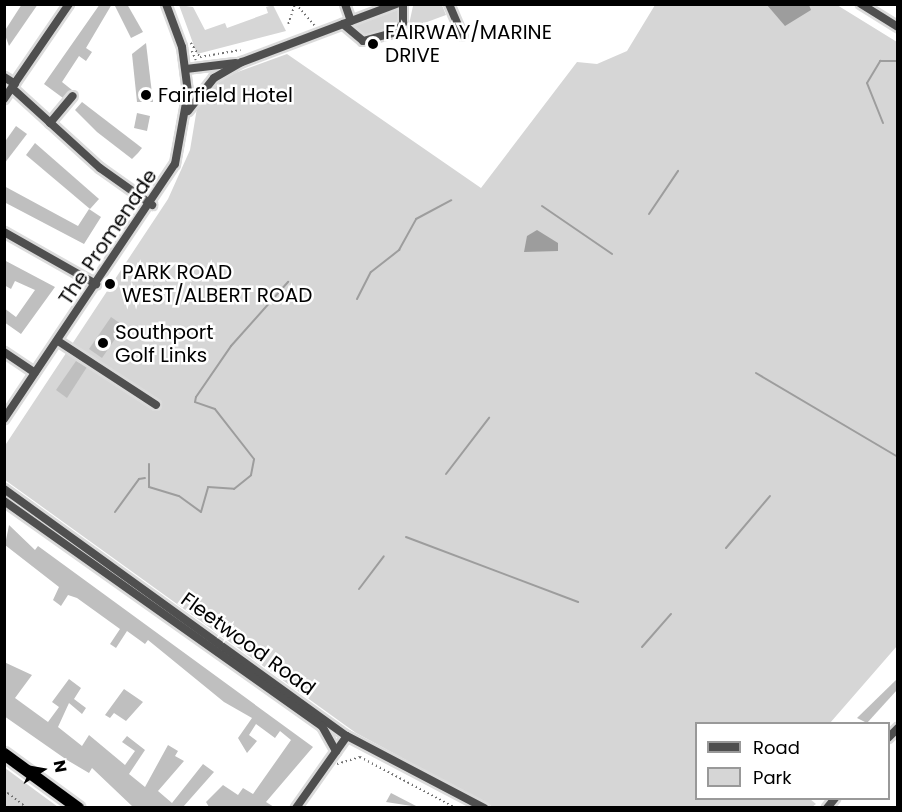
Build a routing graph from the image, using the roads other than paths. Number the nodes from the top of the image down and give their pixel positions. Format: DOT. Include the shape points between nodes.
graph roads {
  1 [pos="69,4"];
  2 [pos="166,4"];
  3 [pos="345,4"];
  4 [pos="396,4"];
  5 [pos="403,4"];
  6 [pos="449,4"];
  7 [pos="861,4"];
  8 [pos="347,23"];
  9 [pos="897,27"];
  10 [pos="462,35"];
  11 [pos="242,62"];
  12 [pos="186,69"];
  13 [pos="4,76"];
  14 [pos="13,86"];
  15 [pos="73,96"];
  16 [pos="4,99"];
  17 [pos="187,112"];
  18 [pos="50,123"];
  19 [pos="152,205"];
  20 [pos="4,232"];
  21 [pos="96,284"];
  22 [pos="58,340"];
  23 [pos="4,352"];
  24 [pos="35,373"];
  25 [pos="156,405"];
  26 [pos="4,419"];
  27 [pos="4,489"];
  28 [pos="4,501"];
  29 [pos="347,736"];
  30 [pos="336,751"];
  31 [pos="4,754"];
  32 [pos="78,807"];
  33 [pos="296,807"];
  34 [pos="484,807"];
  1 -- 14 [label="street"];
  2 -- 12 [label="street, The Promenade"];
  3 -- 8 [label="street"];
  4 -- 8 [label="street"];
  5 -- 8 [label="street" via="403,23 397,32 363,41"];
  6 -- 10 [label="street"];
  7 -- 9 [label="street"];
  8 -- 11 [label="street"];
  11 -- 12 [label="street"];
  11 -- 17 [label="street" via="204,87"];
  12 -- 17 [label="street, The Promenade"];
  13 -- 14 [label="street"];
  14 -- 16 [label="street"];
  14 -- 18 [label="street"];
  15 -- 18 [label="street"];
  17 -- 19 [label="street, The Promenade" via="175,164"];
  18 -- 19 [label="street"];
  19 -- 21 [label="street, The Promenade"];
  20 -- 21 [label="street"];
  21 -- 22 [label="street, The Promenade"];
  22 -- 24 [label="street, The Promenade"];
  22 -- 25 [label="street"];
  23 -- 24 [label="street"];
  24 -- 26 [label="street, The Promenade"];
  27 -- 29 [label="street, Fleetwood Road"];
  28 -- 30 [label="street" via="322,726"];
  29 -- 30 [label="street"];
  29 -- 34 [label="street, Fleetwood Road"];
  30 -- 33 [label="street"];
  31 -- 32 [label="highway"];
}
